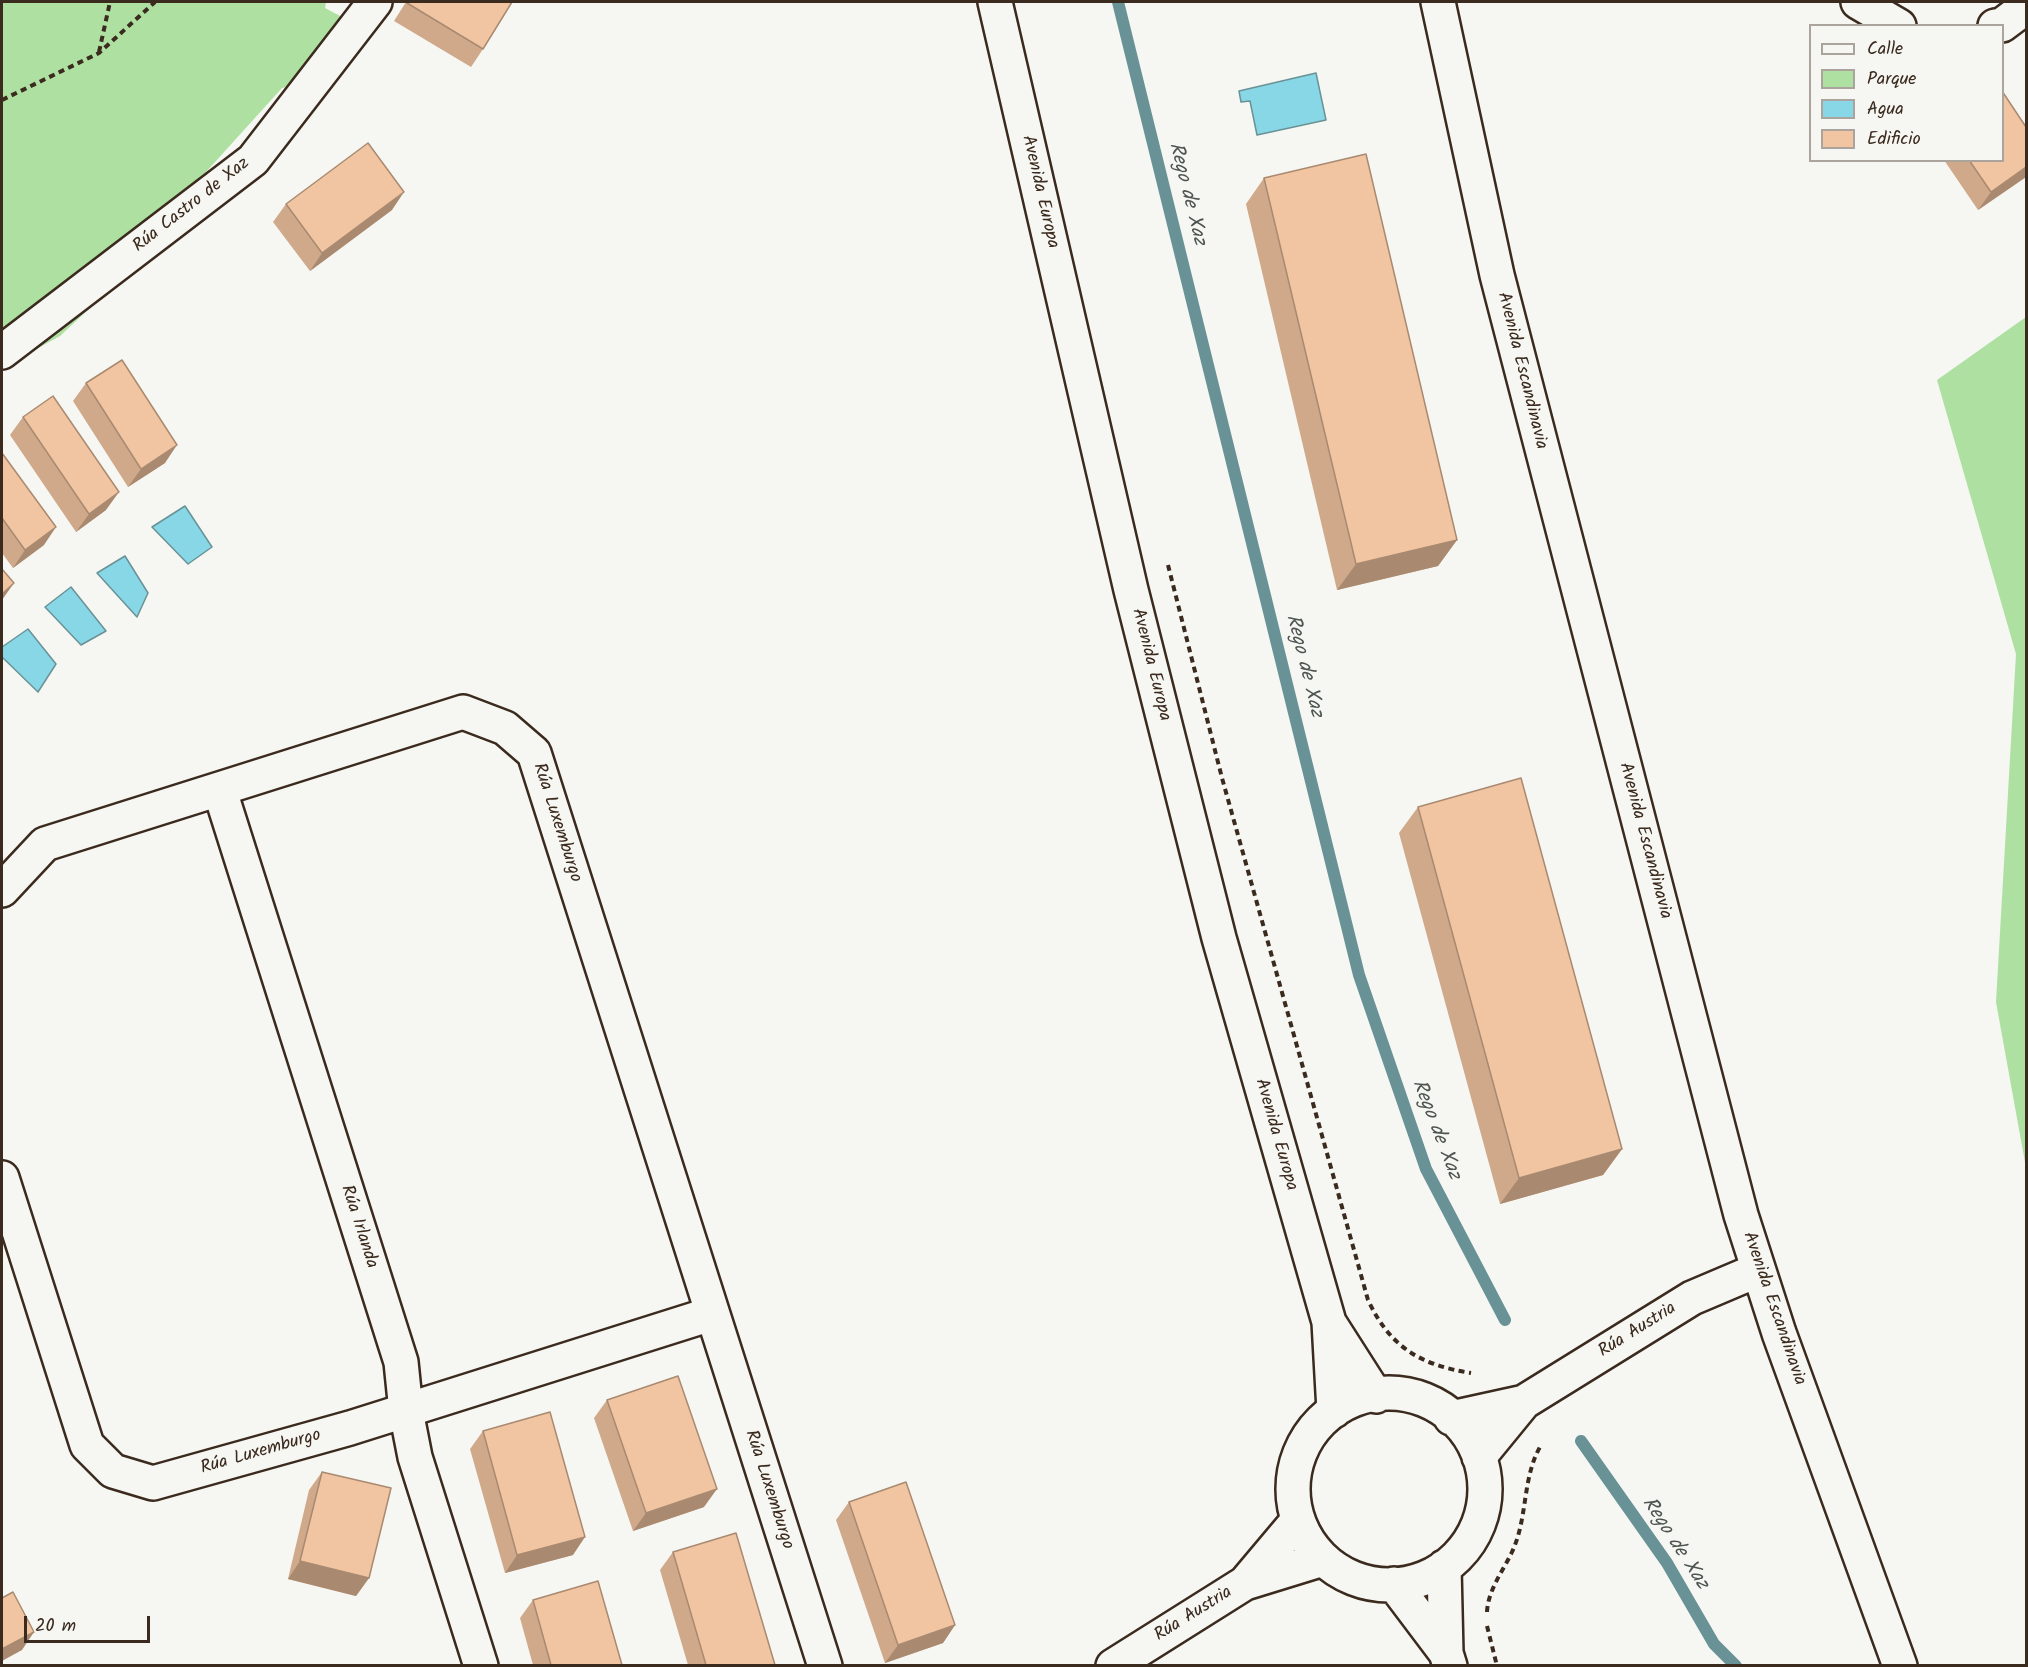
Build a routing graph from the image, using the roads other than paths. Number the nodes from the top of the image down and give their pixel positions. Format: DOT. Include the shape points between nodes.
graph roads {
  1 [pos="375,2"];
  2 [pos="995,2"];
  3 [pos="1438,2"];
  4 [pos="1858,2"];
  5 [pos="2026,7"];
  6 [pos="1896,24"];
  7 [pos="2003,24"];
  8 [pos="2,352"];
  9 [pos="220,791"];
  10 [pos="2,890"];
  11 [pos="2,1178"];
  12 [pos="1758,1270"];
  13 [pos="711,1314"];
  14 [pos="1329,1322"];
  15 [pos="1376,1396"];
  16 [pos="1524,1402"];
  17 [pos="406,1411"];
  18 [pos="1334,1411"];
  19 [pos="1451,1418"];
  20 [pos="1479,1457"];
  21 [pos="1298,1521"];
  22 [pos="1323,1559"];
  23 [pos="1444,1567"];
  24 [pos="1245,1583"];
  25 [pos="1394,1584"];
  26 [pos="1448,1659"];
  27 [pos="1133,1660"];
  28 [pos="481,1665"];
  29 [pos="825,1665"];
  30 [pos="1900,1665"];
  1 -- 8 [label="street, Rúa Castro de Xaz" via="253,160"];
  2 -- 14 [label="street, Avenida Europa" via="1131,590 1219,938"];
  3 -- 12 [label="street, Avenida Escandinavia" via="1497,275"];
  4 -- 6 [label="street"];
  5 -- 7 [label="street"];
  9 -- 10 [label="street, Rúa Luxemburgo" via="45,844"];
  9 -- 13 [label="street, Rúa Luxemburgo" via="463,712 505,728 534,753"];
  9 -- 17 [label="street, Rúa Irlanda" via="401,1362"];
  11 -- 17 [label="street, Rúa Luxemburgo" via="87,1445 113,1471 153,1483"];
  12 -- 16 [label="street, Rúa Austria" via="1692,1298"];
  12 -- 30 [label="street, Avenida Escandinavia"];
  13 -- 17 [label="street, Rúa Luxemburgo"];
  13 -- 29 [label="street, Rúa Luxemburgo"];
  14 -- 15 [label="street, Avenida Europa"];
  14 -- 18 [label="street, Avenida Europa"];
  15 -- 18 [label="street" via="1352,1400"];
  15 -- 19 [label="street" via="1414,1396 1438,1406"];
  16 -- 19 [label="street, Rúa Austria"];
  16 -- 20 [label="street, Rúa Austria"];
  17 -- 28 [label="street, Rúa Irlanda" via="418,1467"];
  18 -- 21 [label="street" via="1317,1426 1302,1449 1293,1488"];
  19 -- 20 [label="street" via="1470,1437"];
  20 -- 23 [label="street" via="1486,1493 1481,1518 1468,1545"];
  21 -- 22 [label="street"];
  21 -- 24 [label="street, Rúa Austria"];
  22 -- 24 [label="street, Rúa Austria"];
  22 -- 25 [label="street" via="1356,1580 1384,1586"];
  23 -- 25 [label="street" via="1428,1578"];
  23 -- 26 [label="street"];
  24 -- 27 [label="street, Rúa Austria"];
  25 -- 26 [label="street"];
}
